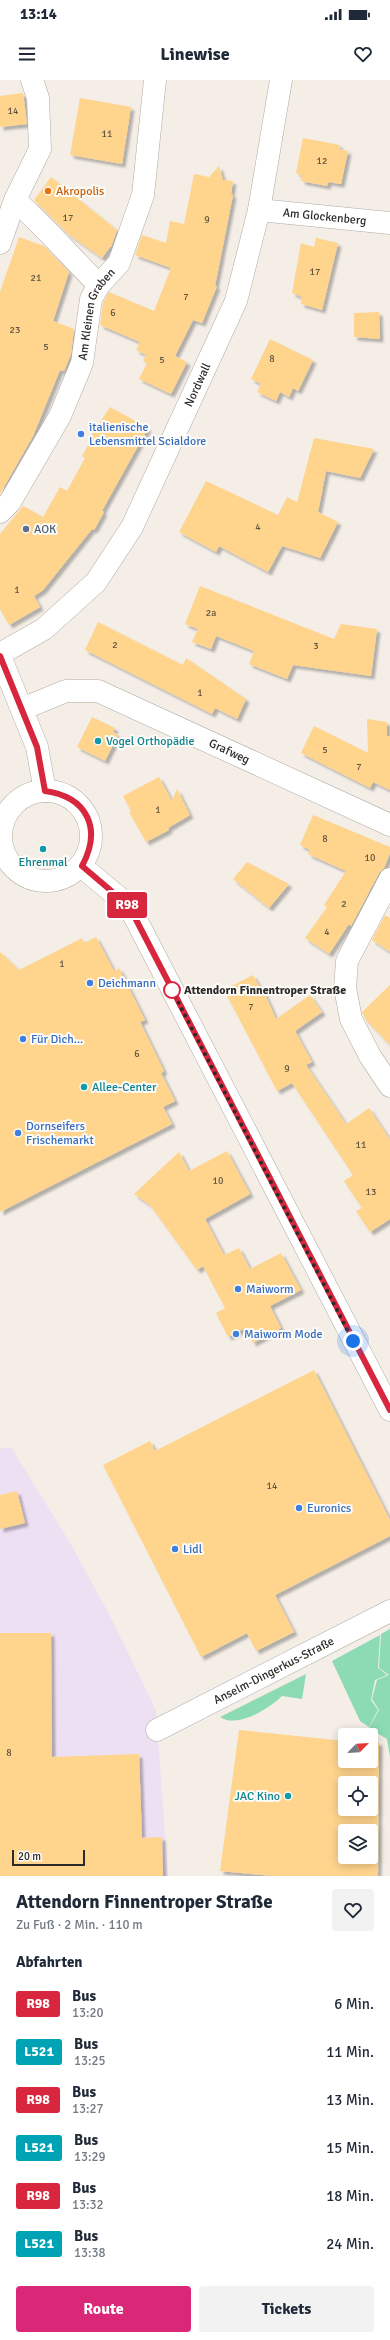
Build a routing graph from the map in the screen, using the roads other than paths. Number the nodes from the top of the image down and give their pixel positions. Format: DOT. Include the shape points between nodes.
graph roads {
  1 [pos="32,80"];
  2 [pos="155,80"];
  3 [pos="281,80"];
  4 [pos="15,200"];
  5 [pos="259,210"];
  6 [pos="390,223"];
  7 [pos="0,243"];
  8 [pos="99,285"];
  9 [pos="0,512"];
  10 [pos="0,655"];
  11 [pos="22,709"];
  12 [pos="45,791"];
  13 [pos="390,825"];
  14 [pos="4,861"];
  15 [pos="82,866"];
  16 [pos="390,879"];
  17 [pos="390,1086"];
  18 [pos="390,1410"];
  19 [pos="390,1611"];
  20 [pos="157,1730"];
  1 -- 4 [label="street" via="38,98 40,149"];
  2 -- 8 [label="street, Am Kleinen Graben" via="143,195 119,263"];
  3 -- 5 [label="street, Nordwall"];
  4 -- 7 [label="street"];
  4 -- 8 [label="street" via="47,228"];
  5 -- 6 [label="street, Am Glockenberg"];
  5 -- 10 [label="street, Nordwall" via="236,301 132,527 96,582 44,629"];
  8 -- 9 [label="street, Am Kleinen Graben" via="90,299 82,363 62,410 10,502"];
  10 -- 11 [label="street"];
  11 -- 12 [label="street" via="37,747"];
  11 -- 13 [label="street, Grafweg" via="66,691 98,691"];
  12 -- 14 [label="street" via="32,793 19,800 9,810 3,822 1,836"];
  12 -- 15 [label="street" via="60,793 73,800 87,817 92,838 89,853"];
  14 -- 15 [label="street" via="25,877 40,882 70,876"];
  15 -- 18 [label="street" via="129,906"];
  16 -- 17 [label="street" via="347,961 345,988 352,1019 370,1056"];
  19 -- 20 [label="street, Anselm-Dingerkus-Straße"];
}
